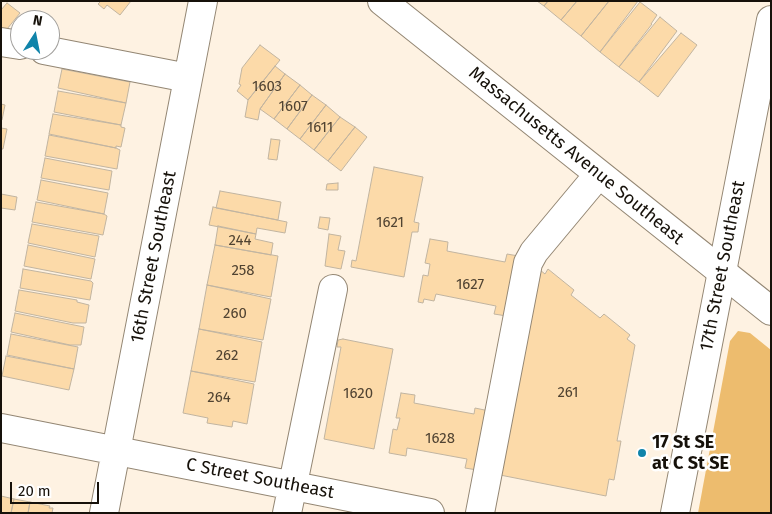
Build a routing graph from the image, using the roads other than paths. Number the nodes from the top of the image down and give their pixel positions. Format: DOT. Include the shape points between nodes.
graph roads {
  1 [pos="203,1"];
  2 [pos="382,1"];
  3 [pos="771,20"];
  4 [pos="60,53"];
  5 [pos="188,78"];
  6 [pos="763,106"];
  7 [pos="599,174"];
  8 [pos="721,271"];
  9 [pos="333,289"];
  10 [pos="771,311"];
  11 [pos="1,428"];
  12 [pos="116,451"];
  13 [pos="293,485"];
  14 [pos="104,513"];
  15 [pos="287,513"];
  16 [pos="430,513"];
  17 [pos="480,513"];
  18 [pos="675,513"];
  1 -- 5 [label="street, 16th Street Southeast"];
  2 -- 7 [label="street, Massachusetts Avenue Southeast"];
  3 -- 6 [label="street, 17th Street Southeast"];
  4 -- 5 [label="street"];
  5 -- 12 [label="street, 16th Street Southeast"];
  6 -- 8 [label="street, 17th Street Southeast"];
  7 -- 8 [label="street, Massachusetts Avenue Southeast"];
  7 -- 17 [label="street" via="528,263"];
  8 -- 10 [label="street, Massachusetts Avenue Southeast"];
  8 -- 18 [label="street, 17th Street Southeast"];
  9 -- 13 [label="street"];
  11 -- 12 [label="street, C Street Southeast"];
  12 -- 13 [label="street, C Street Southeast"];
  12 -- 14 [label="street, 16th Street Southeast"];
  13 -- 15 [label="street"];
  13 -- 16 [label="street, C Street Southeast"];
}
